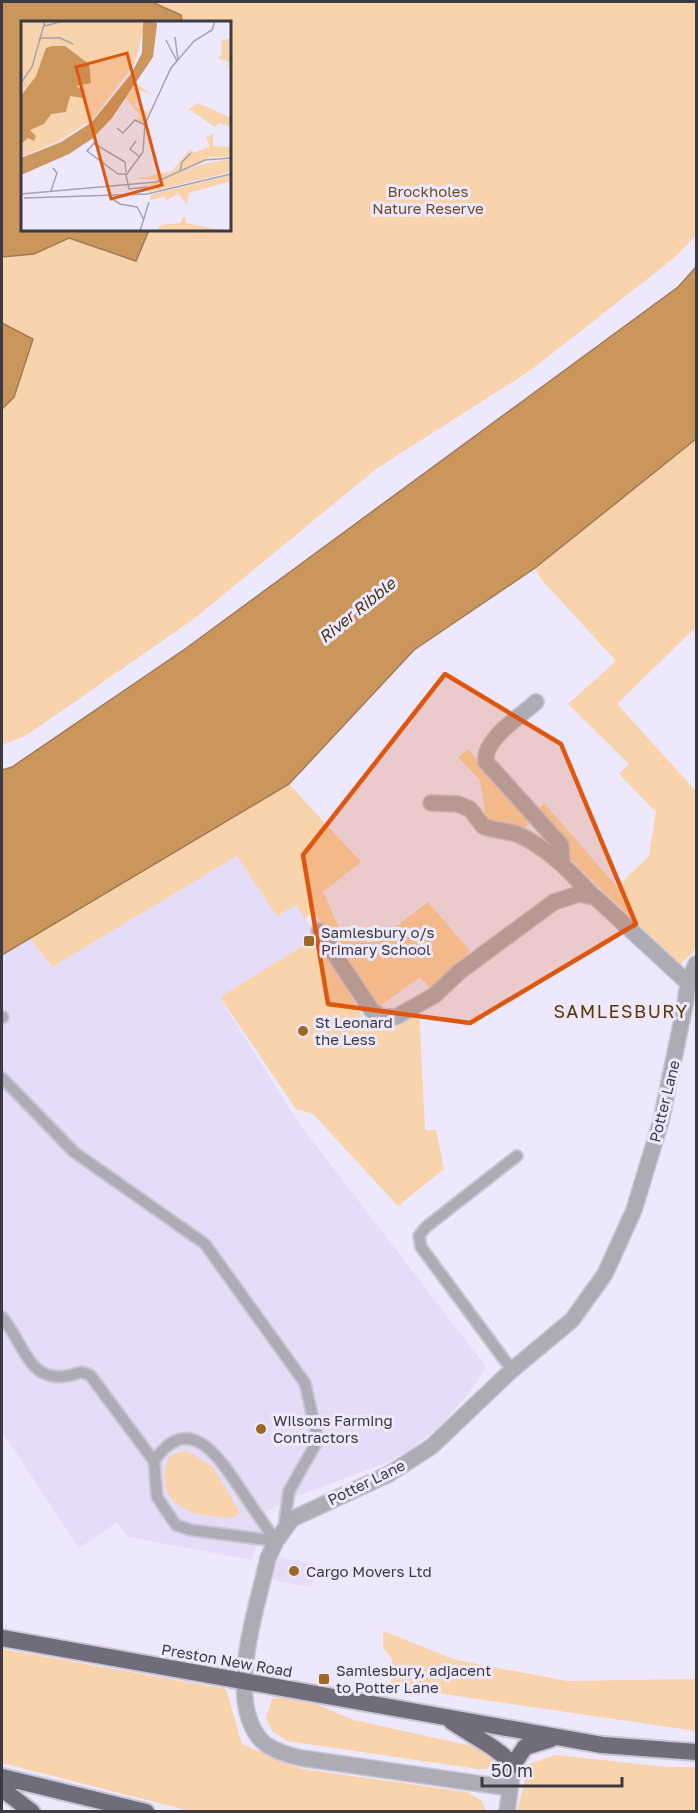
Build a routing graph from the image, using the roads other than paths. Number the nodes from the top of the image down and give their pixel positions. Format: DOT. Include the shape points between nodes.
graph roads {
  1 [pos="536,702"];
  2 [pos="431,803"];
  3 [pos="562,864"];
  4 [pos="595,897"];
  5 [pos="319,931"];
  6 [pos="696,964"];
  7 [pos="688,983"];
  8 [pos="2,1078"];
  9 [pos="517,1156"];
  10 [pos="2,1317"];
  11 [pos="512,1370"];
  12 [pos="154,1461"];
  13 [pos="280,1535"];
  14 [pos="2,1638"];
  15 [pos="243,1680"];
  16 [pos="448,1718"];
  17 [pos="561,1738"];
  18 [pos="696,1752"];
  19 [pos="513,1765"];
  20 [pos="2,1777"];
  21 [pos="510,1788"];
  22 [pos="2,1789"];
  23 [pos="32,1812"];
  24 [pos="146,1812"];
  25 [pos="507,1812"];
  1 -- 3 [label="street" via="491,743 485,754 486,762 561,845"];
  2 -- 3 [label="street" via="458,804 470,809 483,826 516,833"];
  3 -- 4 [label="street"];
  4 -- 5 [label="street" via="579,894 554,902 459,972 435,995 396,1017 382,1017 372,1011"];
  4 -- 7 [label="street"];
  6 -- 7 [label="street, Potter Lane"];
  7 -- 11 [label="street, Potter Lane" via="661,1121 634,1210 605,1274 572,1320"];
  8 -- 13 [label="lane" via="74,1152 205,1244 305,1383 318,1440 289,1491"];
  9 -- 11 [label="lane" via="419,1236 421,1247"];
  10 -- 12 [label="lane" via="37,1371 46,1377 64,1378 81,1372 90,1376"];
  11 -- 13 [label="street, Potter Lane" via="431,1448 389,1474 303,1512"];
  12 -- 13 [label="lane" via="157,1497 177,1525 191,1530"];
  12 -- 13 [label="lane" via="165,1446 182,1438 199,1441 216,1453"];
  13 -- 15 [label="street" via="268,1557"];
  14 -- 15 [label="highway, Preston New Road"];
  15 -- 16 [label="highway, Preston New Road"];
  15 -- 21 [label="street" via="248,1716 263,1742 275,1750 301,1758"];
  16 -- 17 [label="highway, Preston New Road"];
  16 -- 19 [label="highway" via="496,1748"];
  17 -- 18 [label="highway, Preston New Road" via="636,1749"];
  17 -- 19 [label="highway" via="525,1747"];
  19 -- 21 [label="street"];
  20 -- 24 [label="highway"];
  21 -- 25 [label="street"];
  22 -- 23 [label="highway"];
}
